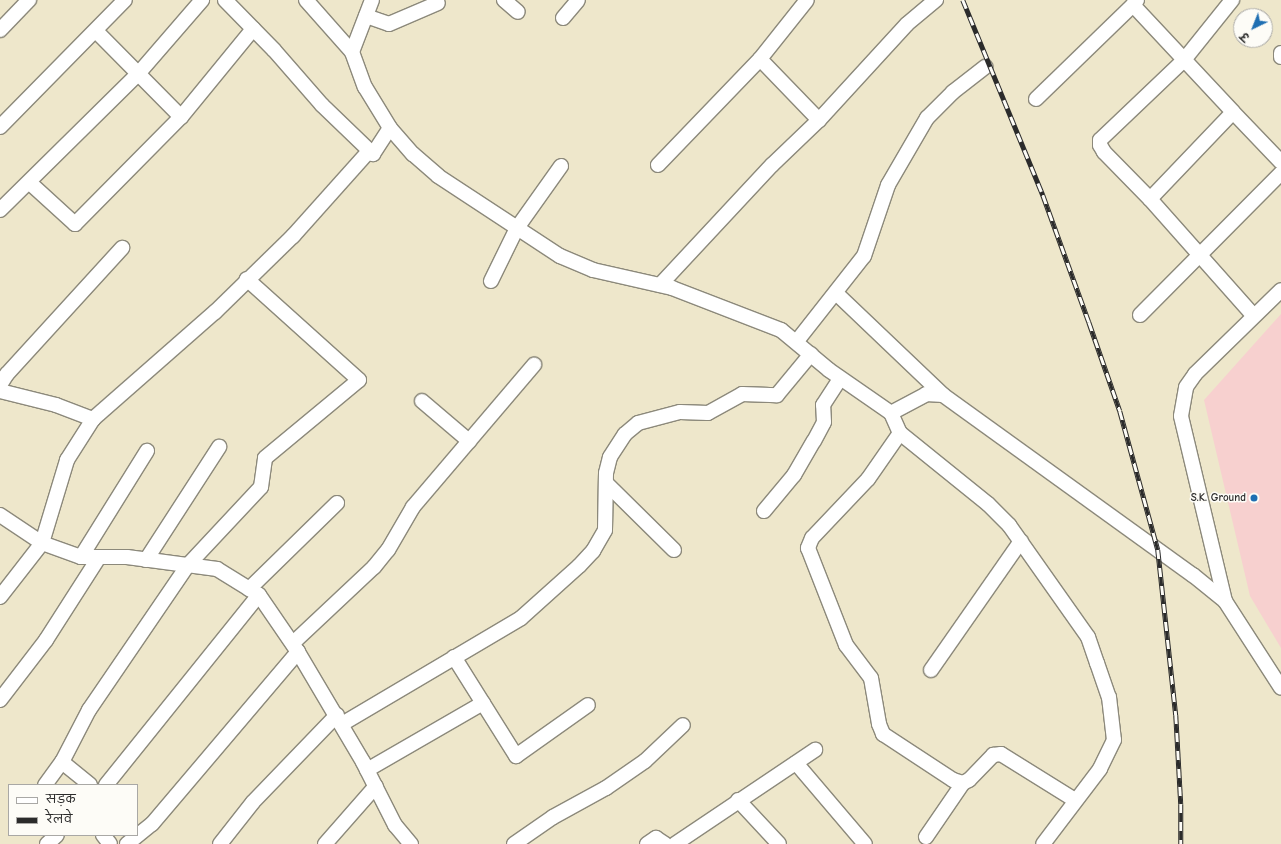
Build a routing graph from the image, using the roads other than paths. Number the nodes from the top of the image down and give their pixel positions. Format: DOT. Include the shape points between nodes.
graph roads {
  1 [pos="29,0"];
  2 [pos="125,0"];
  3 [pos="202,0"];
  4 [pos="224,0"];
  5 [pos="306,0"];
  6 [pos="372,0"];
  7 [pos="504,0"];
  8 [pos="807,0"];
  9 [pos="936,0"];
  10 [pos="1232,0"];
  11 [pos="575,1"];
  12 [pos="438,3"];
  13 [pos="1135,3"];
  14 [pos="518,12"];
  15 [pos="366,16"];
  16 [pos="563,18"];
  17 [pos="253,29"];
  18 [pos="0,30"];
  19 [pos="96,31"];
  20 [pos="352,52"];
  21 [pos="1281,53"];
  22 [pos="1281,57"];
  23 [pos="760,59"];
  24 [pos="1184,60"];
  25 [pos="985,67"];
  26 [pos="138,74"];
  27 [pos="1036,99"];
  28 [pos="1233,112"];
  29 [pos="181,117"];
  30 [pos="819,120"];
  31 [pos="0,127"];
  32 [pos="390,128"];
  33 [pos="370,151"];
  34 [pos="1281,162"];
  35 [pos="658,165"];
  36 [pos="561,166"];
  37 [pos="1281,173"];
  38 [pos="30,183"];
  39 [pos="1150,199"];
  40 [pos="0,210"];
  41 [pos="517,228"];
  42 [pos="122,248"];
  43 [pos="1200,256"];
  44 [pos="247,279"];
  45 [pos="490,281"];
  46 [pos="660,285"];
  47 [pos="1281,290"];
  48 [pos="836,293"];
  49 [pos="1140,315"];
  50 [pos="1253,315"];
  51 [pos="797,341"];
  52 [pos="811,354"];
  53 [pos="534,365"];
  54 [pos="840,378"];
  55 [pos="0,385"];
  56 [pos="0,391"];
  57 [pos="943,395"];
  58 [pos="422,401"];
  59 [pos="891,413"];
  60 [pos="93,419"];
  61 [pos="900,433"];
  62 [pos="469,441"];
  63 [pos="219,447"];
  64 [pos="147,451"];
  65 [pos="607,484"];
  66 [pos="337,503"];
  67 [pos="764,511"];
  68 [pos="0,515"];
  69 [pos="1021,541"];
  70 [pos="42,543"];
  71 [pos="674,550"];
  72 [pos="81,557"];
  73 [pos="99,557"];
  74 [pos="146,560"];
  75 [pos="188,565"];
  76 [pos="254,592"];
  77 [pos="0,597"];
  78 [pos="1225,601"];
  79 [pos="296,647"];
  80 [pos="454,657"];
  81 [pos="932,670"];
  82 [pos="1281,688"];
  83 [pos="0,700"];
  84 [pos="483,703"];
  85 [pos="588,705"];
  86 [pos="339,719"];
  87 [pos="684,725"];
  88 [pos="815,750"];
  89 [pos="62,762"];
  90 [pos="796,763"];
  91 [pos="367,770"];
  92 [pos="963,783"];
  93 [pos="46,784"];
  94 [pos="89,784"];
  95 [pos="107,784"];
  96 [pos="376,786"];
  97 [pos="738,800"];
  98 [pos="1075,800"];
  99 [pos="138,835"];
  100 [pos="56,836"];
  101 [pos="137,836"];
  102 [pos="926,837"];
  103 [pos="47,844"];
  104 [pos="127,844"];
  105 [pos="220,844"];
  106 [pos="325,844"];
  107 [pos="411,844"];
  108 [pos="514,844"];
  109 [pos="647,844"];
  110 [pos="665,844"];
  111 [pos="674,844"];
  112 [pos="779,844"];
  113 [pos="865,844"];
  114 [pos="1043,844"];
  1 -- 18 [label="street"];
  2 -- 19 [label="street"];
  3 -- 26 [label="street"];
  4 -- 17 [label="street"];
  5 -- 20 [label="street"];
  6 -- 15 [label="street"];
  7 -- 14 [label="street"];
  8 -- 23 [label="street"];
  9 -- 30 [label="street" via="907,24"];
  10 -- 24 [label="street"];
  11 -- 16 [label="street"];
  12 -- 15 [label="street" via="389,24"];
  13 -- 24 [label="street"];
  13 -- 27 [label="street"];
  15 -- 20 [label="street"];
  17 -- 29 [label="street"];
  17 -- 33 [label="street" via="322,105"];
  19 -- 26 [label="street"];
  19 -- 31 [label="street"];
  20 -- 32 [label="street" via="365,87"];
  21 -- 22 [label="street"];
  23 -- 30 [label="street"];
  23 -- 35 [label="street"];
  24 -- 28 [label="street"];
  24 -- 39 [label="street" via="1100,140 1104,152"];
  25 -- 48 [label="street" via="953,92 927,118 888,185 864,256"];
  26 -- 29 [label="street"];
  26 -- 38 [label="street"];
  28 -- 34 [label="street"];
  28 -- 39 [label="street"];
  29 -- 38 [label="street" via="75,224"];
  30 -- 46 [label="street" via="772,165"];
  32 -- 33 [label="street" via="372,154"];
  32 -- 41 [label="street" via="413,154 438,176"];
  33 -- 44 [label="street" via="293,236"];
  36 -- 41 [label="street"];
  37 -- 43 [label="street"];
  38 -- 40 [label="street"];
  39 -- 43 [label="street"];
  41 -- 45 [label="street"];
  41 -- 46 [label="street" via="560,256 593,270"];
  42 -- 55 [label="street" via="7,374"];
  43 -- 49 [label="street"];
  43 -- 50 [label="street"];
  44 -- 60 [label="street" via="215,312"];
  44 -- 75 [label="street" via="359,380 265,458 261,487"];
  46 -- 51 [label="street" via="782,330"];
  47 -- 50 [label="street"];
  48 -- 51 [label="street"];
  48 -- 57 [label="street"];
  50 -- 78 [label="street" via="1186,386 1181,416"];
  51 -- 52 [label="street"];
  52 -- 54 [label="street"];
  52 -- 65 [label="street" via="777,395 742,394 708,413 680,412 638,423 625,434 610,457"];
  53 -- 62 [label="street"];
  54 -- 59 [label="street"];
  54 -- 67 [label="street" via="823,405 824,422 810,448 794,475"];
  56 -- 60 [label="street" via="56,405"];
  57 -- 59 [label="street" via="926,394"];
  57 -- 78 [label="street" via="1193,574"];
  58 -- 62 [label="street"];
  59 -- 61 [label="street"];
  60 -- 70 [label="street" via="67,460"];
  61 -- 69 [label="street" via="988,504"];
  61 -- 92 [label="street" via="858,491 812,538 808,548 846,645 871,678 879,724 884,734 953,780"];
  62 -- 79 [label="street" via="413,507 388,550 374,567"];
  63 -- 74 [label="street"];
  64 -- 72 [label="street"];
  65 -- 71 [label="street"];
  65 -- 80 [label="street" via="605,530 593,551 521,618"];
  66 -- 76 [label="street"];
  68 -- 70 [label="street"];
  69 -- 81 [label="street"];
  69 -- 98 [label="street" via="1088,637 1109,697 1114,740 1100,769"];
  70 -- 72 [label="street"];
  70 -- 77 [label="street"];
  72 -- 73 [label="street"];
  73 -- 74 [label="street"];
  73 -- 83 [label="street" via="46,640"];
  74 -- 75 [label="street"];
  75 -- 76 [label="street" via="217,569"];
  75 -- 89 [label="street" via="89,710"];
  76 -- 79 [label="street"];
  76 -- 95 [label="street"];
  78 -- 82 [label="street"];
  79 -- 86 [label="street"];
  79 -- 99 [label="street" via="152,824"];
  80 -- 84 [label="street"];
  80 -- 86 [label="street"];
  84 -- 85 [label="street" via="516,756"];
  84 -- 91 [label="street"];
  86 -- 91 [label="street"];
  86 -- 105 [label="street" via="252,802"];
  87 -- 108 [label="street" via="639,766"];
  88 -- 90 [label="street"];
  89 -- 93 [label="street"];
  89 -- 94 [label="street"];
  90 -- 97 [label="street"];
  90 -- 113 [label="street"];
  91 -- 96 [label="street"];
  92 -- 98 [label="street" via="993,755 1002,754"];
  92 -- 102 [label="street"];
  96 -- 106 [label="street"];
  96 -- 107 [label="street" via="395,825"];
  97 -- 111 [label="street"];
  97 -- 112 [label="street"];
  98 -- 114 [label="street"];
  100 -- 103 [label="street"];
  101 -- 104 [label="street"];
  109 -- 110 [label="street" via="656,838"];
}
